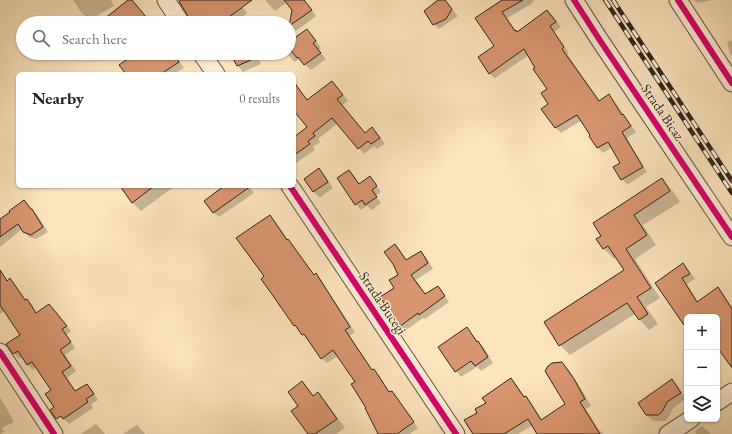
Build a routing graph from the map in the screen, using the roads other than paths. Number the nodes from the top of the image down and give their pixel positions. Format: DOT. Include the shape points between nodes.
graph roads {
  1 [pos="166,0"];
  2 [pos="574,0"];
  3 [pos="678,0"];
  4 [pos="176,16"];
  5 [pos="207,60"];
  6 [pos="215,72"];
  7 [pos="732,83"];
  8 [pos="291,188"];
  9 [pos="732,238"];
  10 [pos="0,352"];
  11 [pos="732,392"];
  12 [pos="720,400"];
  13 [pos="686,422"];
  14 [pos="54,434"];
  15 [pos="456,434"];
  16 [pos="668,434"];
  1 -- 4 [label="street"];
  2 -- 9 [label="street, Strada Bicaz"];
  3 -- 7 [label="street"];
  5 -- 6 [label="street"];
  8 -- 15 [label="street, Strada Bucegi"];
  10 -- 14 [label="street"];
  11 -- 12 [label="street"];
  13 -- 16 [label="street"];
}
